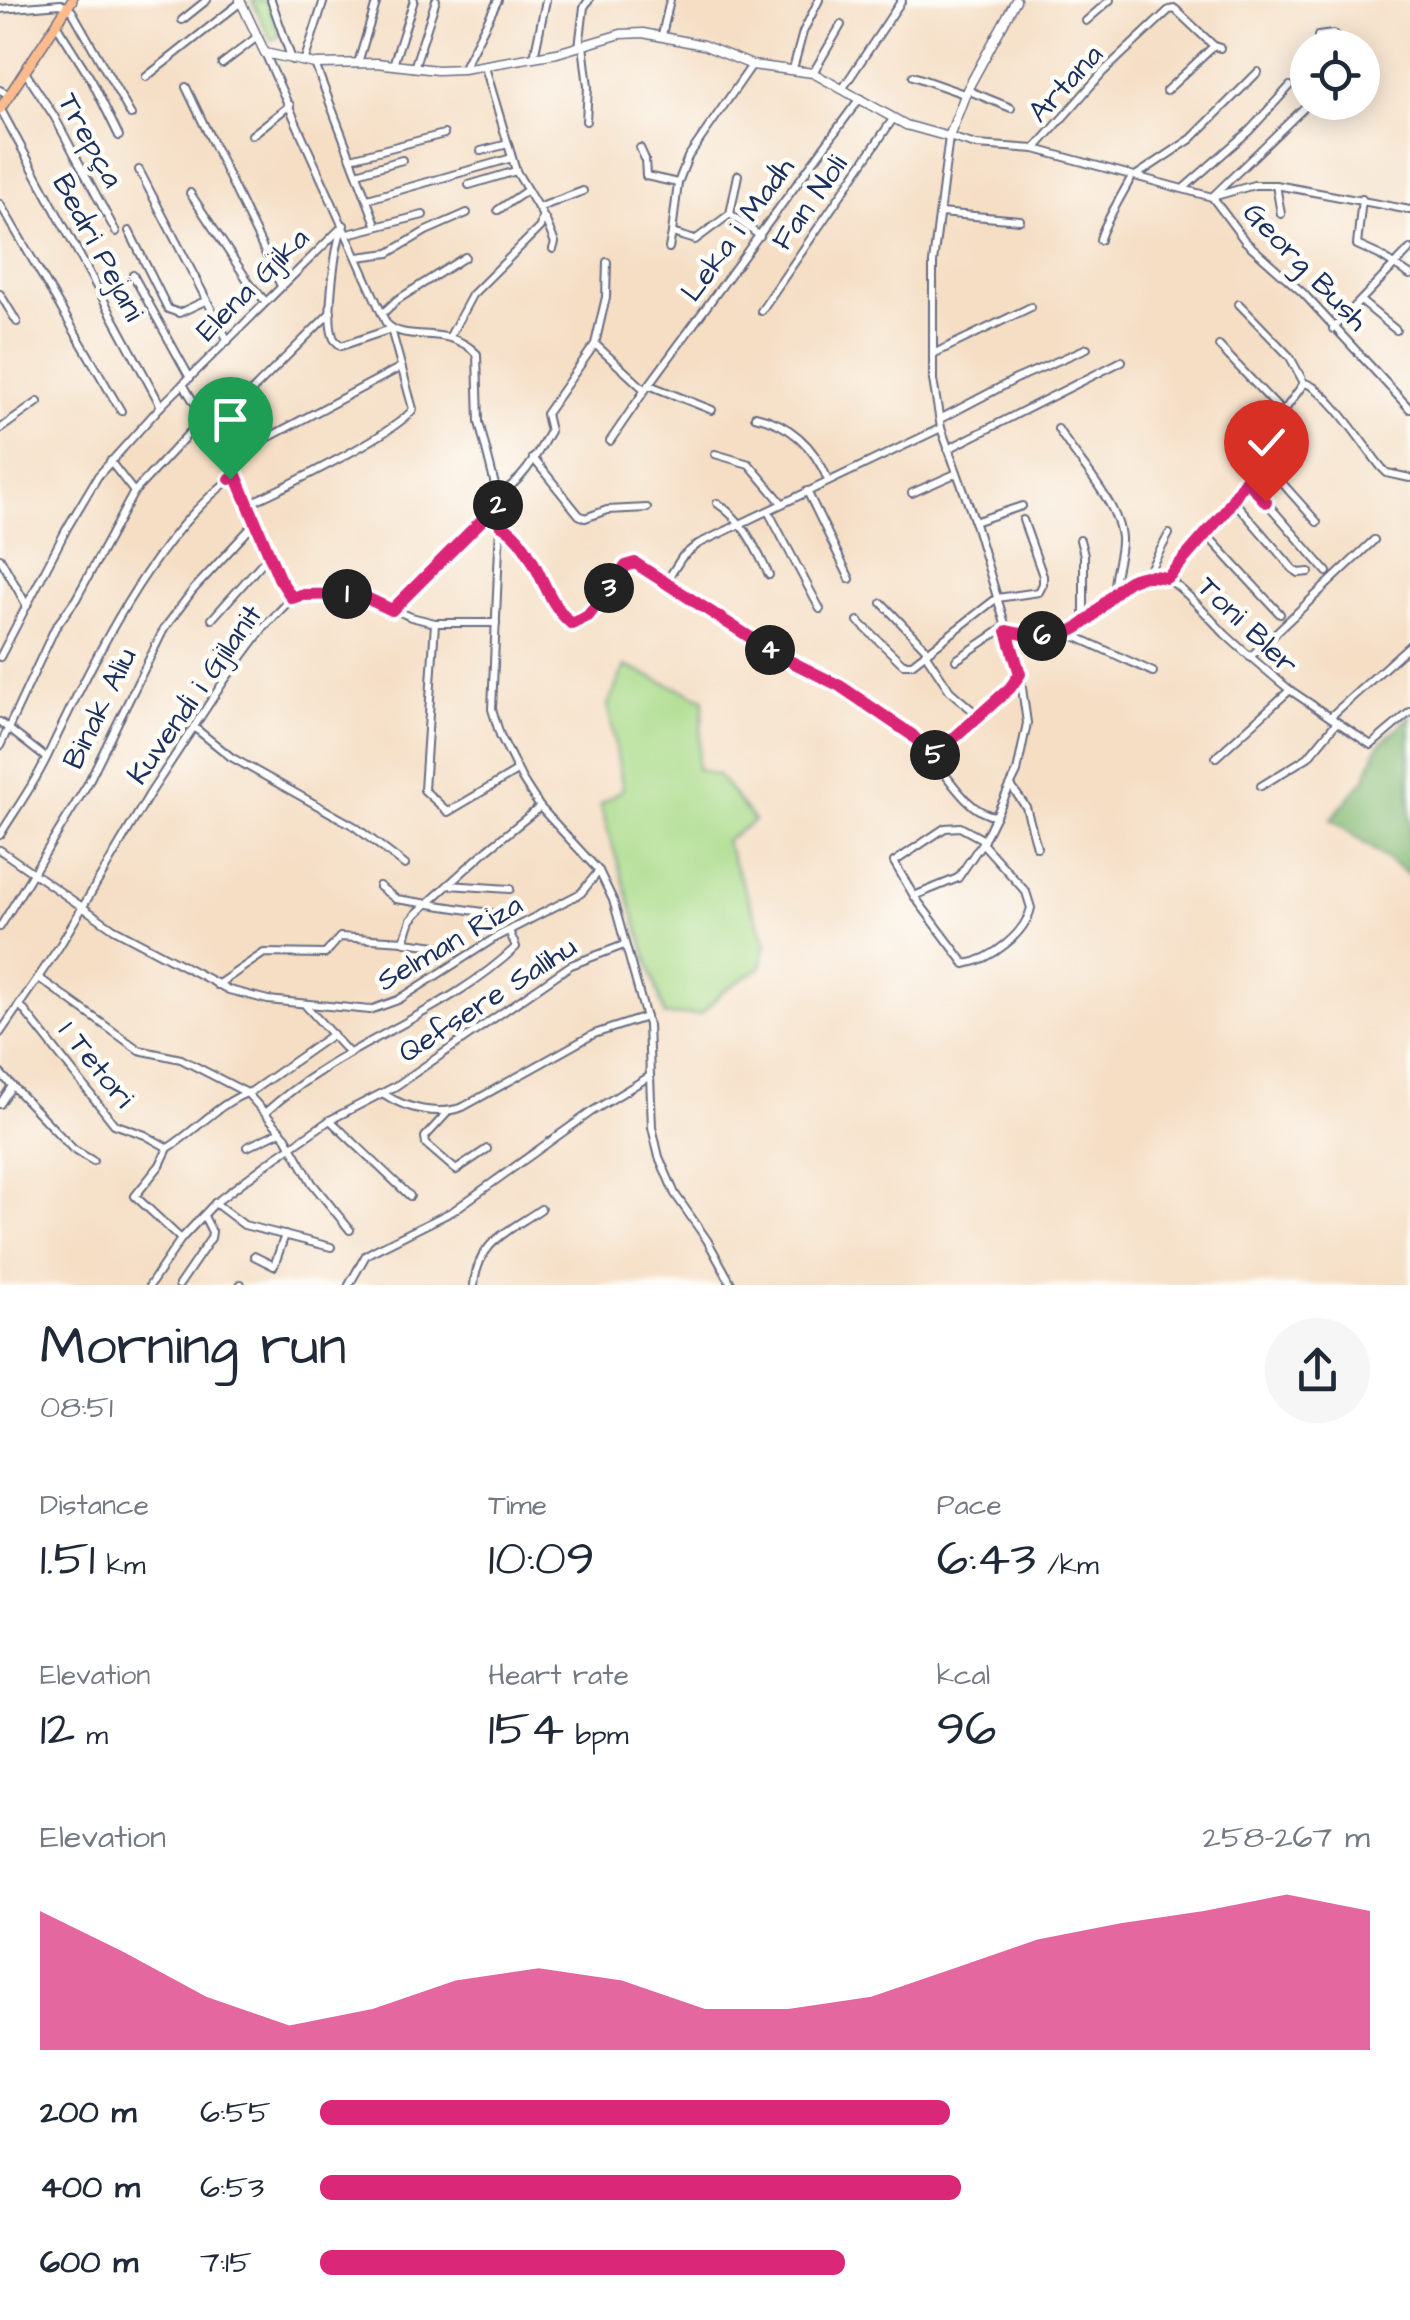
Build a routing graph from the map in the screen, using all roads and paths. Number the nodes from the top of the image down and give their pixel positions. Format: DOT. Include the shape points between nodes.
graph roads {
  1 [pos="207,0"];
  2 [pos="271,0"];
  3 [pos="324,0"];
  4 [pos="376,0"];
  5 [pos="414,0"];
  6 [pos="436,0"];
  7 [pos="498,0"];
  8 [pos="546,0"];
  9 [pos="590,0"];
  10 [pos="670,0"];
  11 [pos="819,0"];
  12 [pos="902,0"];
  13 [pos="1016,0"];
  14 [pos="1110,0"];
  15 [pos="241,1"];
  16 [pos="21,4"];
  17 [pos="70,4"];
  18 [pos="0,9"];
  19 [pos="182,20"];
  20 [pos="1086,20"];
  21 [pos="56,24"];
  22 [pos="840,26"];
  23 [pos="662,35"];
  24 [pos="257,37"];
  25 [pos="581,46"];
  26 [pos="265,53"];
  27 [pos="534,57"];
  28 [pos="292,60"];
  29 [pos="304,62"];
  30 [pos="358,63"];
  31 [pos="222,64"];
  32 [pos="314,64"];
  33 [pos="394,65"];
  34 [pos="752,65"];
  35 [pos="485,67"];
  36 [pos="414,68"];
  37 [pos="463,69"];
  38 [pos="793,69"];
  39 [pos="25,71"];
  40 [pos="1258,72"];
  41 [pos="814,73"];
  42 [pos="914,76"];
  43 [pos="146,77"];
  44 [pos="1290,86"];
  45 [pos="186,87"];
  46 [pos="843,88"];
  47 [pos="1166,91"];
  48 [pos="4,92"];
  49 [pos="966,92"];
  50 [pos="860,98"];
  51 [pos="290,105"];
  52 [pos="0,108"];
  53 [pos="1011,108"];
  54 [pos="131,115"];
  55 [pos="894,119"];
  56 [pos="1293,120"];
  57 [pos="586,121"];
  58 [pos="444,134"];
  59 [pos="252,135"];
  60 [pos="118,136"];
  61 [pos="949,137"];
  62 [pos="508,144"];
  63 [pos="640,148"];
  64 [pos="1035,149"];
  65 [pos="481,152"];
  66 [pos="351,158"];
  67 [pos="512,158"];
  68 [pos="402,160"];
  69 [pos="139,170"];
  70 [pos="516,171"];
  71 [pos="358,173"];
  72 [pos="738,174"];
  73 [pos="1134,176"];
  74 [pos="678,183"];
  75 [pos="470,185"];
  76 [pos="1276,185"];
  77 [pos="1184,188"];
  78 [pos="526,190"];
  79 [pos="583,190"];
  80 [pos="190,193"];
  81 [pos="1212,197"];
  82 [pos="1362,199"];
  83 [pos="368,200"];
  84 [pos="0,204"];
  85 [pos="498,210"];
  86 [pos="1410,210"];
  87 [pos="540,212"];
  88 [pos="940,213"];
  89 [pos="467,214"];
  90 [pos="730,214"];
  91 [pos="1281,214"];
  92 [pos="423,215"];
  93 [pos="1020,220"];
  94 [pos="376,224"];
  95 [pos="344,225"];
  96 [pos="129,231"];
  97 [pos="116,232"];
  98 [pos="672,233"];
  99 [pos="348,234"];
  100 [pos="760,236"];
  101 [pos="1100,240"];
  102 [pos="669,248"];
  103 [pos="552,249"];
  104 [pos="1410,249"];
  105 [pos="358,257"];
  106 [pos="465,257"];
  107 [pos="607,262"];
  108 [pos="1396,265"];
  109 [pos="133,275"];
  110 [pos="1410,275"];
  111 [pos="281,286"];
  112 [pos="0,294"];
  113 [pos="205,301"];
  114 [pos="266,302"];
  115 [pos="1362,302"];
  116 [pos="1239,304"];
  117 [pos="1031,307"];
  118 [pos="760,310"];
  119 [pos="332,311"];
  120 [pos="382,314"];
  121 [pos="18,322"];
  122 [pos="392,329"];
  123 [pos="1333,329"];
  124 [pos="1396,330"];
  125 [pos="450,336"];
  126 [pos="228,341"];
  127 [pos="595,344"];
  128 [pos="1219,346"];
  129 [pos="1087,348"];
  130 [pos="933,354"];
  131 [pos="1122,361"];
  132 [pos="402,368"];
  133 [pos="190,378"];
  134 [pos="1304,383"];
  135 [pos="183,384"];
  136 [pos="646,388"];
  137 [pos="38,402"];
  138 [pos="161,406"];
  139 [pos="1410,409"];
  140 [pos="712,410"];
  141 [pos="121,411"];
  142 [pos="1282,412"];
  143 [pos="755,416"];
  144 [pos="203,418"];
  145 [pos="940,424"];
  146 [pos="0,429"];
  147 [pos="1058,430"];
  148 [pos="212,431"];
  149 [pos="610,441"];
  150 [pos="948,448"];
  151 [pos="715,454"];
  152 [pos="1258,456"];
  153 [pos="533,458"];
  154 [pos="228,459"];
  155 [pos="110,462"];
  156 [pos="957,473"];
  157 [pos="236,475"];
  158 [pos="1410,478"];
  159 [pos="1246,479"];
  160 [pos="828,480"];
  161 [pos="807,491"];
  162 [pos="134,492"];
  163 [pos="912,493"];
  164 [pos="496,494"];
  165 [pos="1233,500"];
  166 [pos="717,503"];
  167 [pos="782,503"];
  168 [pos="248,504"];
  169 [pos="498,504"];
  170 [pos="1022,506"];
  171 [pos="646,508"];
  172 [pos="768,510"];
  173 [pos="1023,520"];
  174 [pos="256,522"];
  175 [pos="974,522"];
  176 [pos="1317,522"];
  177 [pos="500,524"];
  178 [pos="741,524"];
  179 [pos="1205,533"];
  180 [pos="1169,534"];
  181 [pos="1080,540"];
  182 [pos="1374,540"];
  183 [pos="269,555"];
  184 [pos="0,558"];
  185 [pos="1309,572"];
  186 [pos="1327,572"];
  187 [pos="1148,573"];
  188 [pos="768,575"];
  189 [pos="850,578"];
  190 [pos="1166,578"];
  191 [pos="666,582"];
  192 [pos="1114,593"];
  193 [pos="292,598"];
  194 [pos="996,598"];
  195 [pos="882,603"];
  196 [pos="26,606"];
  197 [pos="392,610"];
  198 [pos="820,610"];
  199 [pos="1280,614"];
  200 [pos="212,619"];
  201 [pos="858,621"];
  202 [pos="1084,622"];
  203 [pos="435,623"];
  204 [pos="496,623"];
  205 [pos="1006,629"];
  206 [pos="1068,632"];
  207 [pos="1410,645"];
  208 [pos="926,652"];
  209 [pos="1250,656"];
  210 [pos="0,657"];
  211 [pos="956,660"];
  212 [pos="1153,672"];
  213 [pos="1020,674"];
  214 [pos="1290,690"];
  215 [pos="1410,712"];
  216 [pos="979,716"];
  217 [pos="1333,720"];
  218 [pos="0,722"];
  219 [pos="8,728"];
  220 [pos="195,728"];
  221 [pos="0,746"];
  222 [pos="933,757"];
  223 [pos="1216,757"];
  224 [pos="46,758"];
  225 [pos="517,771"];
  226 [pos="1011,786"];
  227 [pos="1260,786"];
  228 [pos="540,807"];
  229 [pos="996,816"];
  230 [pos="0,835"];
  231 [pos="983,842"];
  232 [pos="1037,847"];
  233 [pos="0,850"];
  234 [pos="405,865"];
  235 [pos="599,871"];
  236 [pos="33,873"];
  237 [pos="448,885"];
  238 [pos="379,886"];
  239 [pos="510,890"];
  240 [pos="914,896"];
  241 [pos="428,904"];
  242 [pos="84,908"];
  243 [pos="496,914"];
  244 [pos="0,927"];
  245 [pos="509,931"];
  246 [pos="404,941"];
  247 [pos="624,946"];
  248 [pos="445,947"];
  249 [pos="39,978"];
  250 [pos="216,985"];
  251 [pos="20,1005"];
  252 [pos="305,1005"];
  253 [pos="646,1016"];
  254 [pos="0,1033"];
  255 [pos="333,1034"];
  256 [pos="348,1052"];
  257 [pos="0,1074"];
  258 [pos="650,1076"];
  259 [pos="12,1086"];
  260 [pos="246,1093"];
  261 [pos="384,1094"];
  262 [pos="0,1104"];
  263 [pos="266,1112"];
  264 [pos="448,1112"];
  265 [pos="330,1120"];
  266 [pos="281,1131"];
  267 [pos="292,1146"];
  268 [pos="247,1147"];
  269 [pos="168,1148"];
  270 [pos="487,1149"];
  271 [pos="93,1161"];
  272 [pos="410,1196"];
  273 [pos="214,1202"];
  274 [pos="541,1210"];
  275 [pos="204,1216"];
  276 [pos="350,1230"];
  277 [pos="285,1236"];
  278 [pos="182,1239"];
  279 [pos="331,1248"];
  280 [pos="254,1256"];
  281 [pos="150,1285"];
  282 [pos="179,1285"];
  283 [pos="349,1285"];
  284 [pos="474,1285"];
  285 [pos="732,1285"];
  1 -- 19 [label="street"];
  2 -- 28 [label="street"];
  3 -- 29 [label="street"];
  4 -- 30 [label="street"];
  5 -- 33 [label="street"];
  6 -- 36 [label="street"];
  7 -- 37 [label="street"];
  8 -- 27 [label="street"];
  9 -- 25 [label="street"];
  10 -- 23 [label="street"];
  11 -- 38 [label="street"];
  12 -- 46 [label="street"];
  13 -- 49 [label="street"];
  14 -- 20 [label="street"];
  15 -- 24 [label="street"];
  15 -- 43 [label="street"];
  16 -- 17 [label="street"];
  16 -- 18 [label="street"];
  17 -- 21 [label="main road"];
  17 -- 54 [label="street"];
  21 -- 39 [label="main road"];
  21 -- 60 [label="street"];
  22 -- 41 [label="street"];
  23 -- 25 [label="street" via="621,34"];
  23 -- 34 [label="street"];
  24 -- 26 [label="street"];
  24 -- 31 [label="street"];
  25 -- 27 [label="street"];
  25 -- 57 [label="street"];
  26 -- 28 [label="street"];
  26 -- 51 [label="street"];
  27 -- 35 [label="street"];
  28 -- 29 [label="street"];
  29 -- 32 [label="street"];
  30 -- 32 [label="street"];
  30 -- 33 [label="street"];
  32 -- 66 [label="street"];
  33 -- 36 [label="street"];
  34 -- 38 [label="street"];
  34 -- 74 [label="street" via="699,136"];
  35 -- 37 [label="street"];
  35 -- 62 [label="street"];
  36 -- 37 [label="street"];
  38 -- 41 [label="street"];
  39 -- 48 [label="main road"];
  39 -- 97 [label="street, Trepça"];
  40 -- 73 [label="street" via="1190,139"];
  41 -- 46 [label="street"];
  42 -- 49 [label="street"];
  44 -- 77 [label="street"];
  45 -- 111 [label="street"];
  46 -- 50 [label="street"];
  47 -- 64 [label="street, Artana" via="1217,47 1175,10 1103,72"];
  48 -- 52 [label="main road"];
  49 -- 53 [label="street"];
  49 -- 61 [label="street"];
  50 -- 55 [label="street"];
  50 -- 100 [label="street, Leka i Madh"];
  51 -- 59 [label="street"];
  51 -- 95 [label="street"];
  52 -- 138 [label="street, Bedri Pejani"];
  55 -- 61 [label="street"];
  55 -- 118 [label="street, Fan Noli"];
  56 -- 81 [label="street"];
  58 -- 66 [label="street"];
  61 -- 64 [label="street"];
  61 -- 88 [label="street"];
  62 -- 65 [label="street"];
  62 -- 67 [label="street"];
  63 -- 74 [label="street" via="646,176"];
  64 -- 73 [label="street"];
  66 -- 71 [label="street"];
  67 -- 70 [label="street"];
  67 -- 83 [label="street"];
  68 -- 71 [label="street"];
  69 -- 113 [label="street"];
  70 -- 75 [label="street"];
  70 -- 78 [label="street"];
  71 -- 83 [label="street"];
  72 -- 90 [label="street"];
  73 -- 77 [label="street"];
  73 -- 101 [label="street"];
  74 -- 98 [label="street"];
  76 -- 81 [label="street"];
  76 -- 82 [label="street"];
  76 -- 91 [label="street"];
  77 -- 81 [label="street"];
  78 -- 85 [label="street"];
  78 -- 87 [label="street"];
  79 -- 87 [label="street"];
  80 -- 114 [label="street"];
  81 -- 123 [label="street, Georg Bush"];
  82 -- 86 [label="street"];
  82 -- 108 [label="street" via="1356,244"];
  83 -- 94 [label="street"];
  84 -- 141 [label="street"];
  87 -- 103 [label="street"];
  87 -- 125 [label="street" via="540,227 472,295"];
  88 -- 93 [label="street"];
  88 -- 130 [label="street"];
  89 -- 105 [label="street" via="388,254"];
  90 -- 98 [label="street" via="695,240"];
  90 -- 100 [label="street"];
  92 -- 94 [label="street"];
  94 -- 99 [label="street"];
  95 -- 99 [label="street"];
  95 -- 111 [label="street, Elena Gjika"];
  95 -- 119 [label="street"];
  96 -- 113 [label="street" via="168,309 180,313"];
  98 -- 102 [label="street"];
  99 -- 105 [label="street"];
  100 -- 136 [label="street, Leka i Madh"];
  104 -- 108 [label="street"];
  105 -- 120 [label="street"];
  106 -- 120 [label="street"];
  107 -- 127 [label="street"];
  108 -- 110 [label="street"];
  108 -- 115 [label="street"];
  109 -- 133 [label="street"];
  111 -- 114 [label="street, Elena Gjika"];
  112 -- 121 [label="street"];
  113 -- 126 [label="street"];
  114 -- 126 [label="street, Elena Gjika"];
  115 -- 123 [label="street"];
  115 -- 124 [label="street"];
  116 -- 134 [label="street" via="1290,358"];
  117 -- 130 [label="street"];
  119 -- 122 [label="street" via="334,339 341,346"];
  119 -- 148 [label="street"];
  120 -- 122 [label="street"];
  122 -- 125 [label="street"];
  122 -- 132 [label="street"];
  123 -- 139 [label="street, Georg Bush"];
  125 -- 164 [label="street, Qefsere Salihu" via="477,354 479,422"];
  126 -- 133 [label="street, Elena Gjika"];
  127 -- 136 [label="street"];
  127 -- 153 [label="street" via="546,414 550,431"];
  128 -- 142 [label="street"];
  129 -- 145 [label="street"];
  130 -- 145 [label="street"];
  131 -- 150 [label="street"];
  132 -- 154 [label="street"];
  132 -- 168 [label="street" via="411,414"];
  133 -- 135 [label="street, Elena Gjika"];
  134 -- 142 [label="street"];
  134 -- 158 [label="street" via="1328,400 1387,473"];
  135 -- 138 [label="street, Elena Gjika"];
  135 -- 144 [label="street"];
  136 -- 140 [label="street"];
  136 -- 149 [label="street, Leka i Madh"];
  137 -- 146 [label="street"];
  138 -- 155 [label="street, Elena Gjika"];
  142 -- 152 [label="street"];
  143 -- 160 [label="street" via="799,436"];
  144 -- 148 [label="street"];
  144 -- 162 [label="street"];
  145 -- 150 [label="street"];
  145 -- 160 [label="street"];
  147 -- 192 [label="street" via="1118,524"];
  148 -- 154 [label="street"];
  150 -- 156 [label="street"];
  151 -- 167 [label="street" via="749,464"];
  152 -- 159 [label="street"];
  152 -- 176 [label="street"];
  153 -- 164 [label="street"];
  153 -- 171 [label="street" via="578,515"];
  154 -- 157 [label="street"];
  155 -- 162 [label="street"];
  155 -- 196 [label="street, Elena Gjika" via="89,487"];
  156 -- 163 [label="street"];
  156 -- 175 [label="street"];
  157 -- 168 [label="street"];
  157 -- 224 [label="street" via="141,582"];
  159 -- 165 [label="street"];
  159 -- 186 [label="street"];
  160 -- 161 [label="street"];
  161 -- 167 [label="street"];
  161 -- 189 [label="street"];
  162 -- 219 [label="street" via="55,628"];
  164 -- 169 [label="street, Qefsere Salihu"];
  165 -- 179 [label="street"];
  165 -- 185 [label="street" via="1292,569"];
  166 -- 178 [label="street"];
  167 -- 172 [label="street"];
  168 -- 174 [label="street"];
  169 -- 177 [label="street, Qefsere Salihu"];
  169 -- 197 [label="street"];
  170 -- 175 [label="street"];
  172 -- 178 [label="street"];
  172 -- 198 [label="street"];
  173 -- 194 [label="street" via="1042,590"];
  174 -- 183 [label="street"];
  174 -- 236 [label="street, Binak Aliu" via="164,628 87,785"];
  175 -- 194 [label="street"];
  177 -- 191 [label="street" via="516,535 572,624 588,616 630,562"];
  177 -- 204 [label="street, Qefsere Salihu"];
  178 -- 188 [label="street"];
  178 -- 191 [label="street" via="698,544"];
  179 -- 190 [label="street"];
  179 -- 199 [label="street"];
  180 -- 187 [label="street"];
  181 -- 202 [label="street"];
  182 -- 209 [label="street"];
  183 -- 193 [label="street"];
  183 -- 200 [label="street"];
  184 -- 196 [label="street"];
  187 -- 190 [label="street, Toni Bler"];
  187 -- 192 [label="street"];
  190 -- 209 [label="street, Toni Bler"];
  191 -- 222 [label="street" via="776,654 840,686"];
  192 -- 202 [label="street"];
  193 -- 197 [label="street, Kuvendi i Gjilanit" via="358,594"];
  193 -- 220 [label="street, Kuvendi i Gjilanit" via="248,647"];
  194 -- 205 [label="street"];
  194 -- 208 [label="street"];
  195 -- 208 [label="street"];
  196 -- 210 [label="street, Elena Gjika"];
  197 -- 203 [label="street, Kuvendi i Gjilanit"];
  201 -- 208 [label="street" via="902,664"];
  202 -- 206 [label="street"];
  203 -- 204 [label="street, Kuvendi i Gjilanit"];
  203 -- 225 [label="street" via="424,790 448,812"];
  204 -- 225 [label="street, Qefsere Salihu" via="492,709"];
  205 -- 206 [label="street" via="1032,636"];
  205 -- 211 [label="street"];
  205 -- 213 [label="street"];
  206 -- 212 [label="street"];
  207 -- 217 [label="street"];
  208 -- 216 [label="street" via="950,691"];
  209 -- 214 [label="street, Toni Bler"];
  213 -- 216 [label="street"];
  213 -- 226 [label="street" via="1027,723"];
  214 -- 217 [label="street"];
  214 -- 223 [label="street, Toni Bler"];
  215 -- 217 [label="street" via="1371,746"];
  216 -- 222 [label="street"];
  217 -- 227 [label="street" via="1308,757"];
  218 -- 219 [label="street"];
  219 -- 221 [label="street"];
  219 -- 224 [label="street"];
  220 -- 234 [label="street"];
  220 -- 242 [label="street, Kuvendi i Gjilanit"];
  222 -- 229 [label="street" via="956,790"];
  224 -- 230 [label="street"];
  225 -- 228 [label="street, Qefsere Salihu"];
  226 -- 229 [label="street"];
  226 -- 232 [label="street" via="1026,808"];
  228 -- 235 [label="street, Qefsere Salihu"];
  228 -- 237 [label="street"];
  229 -- 231 [label="street"];
  231 -- 240 [label="street" via="958,878"];
  231 -- 240 [label="street" via="952,826 896,858"];
  231 -- 240 [label="street" via="1026,892 1031,908 1022,929 988,956 965,964"];
  233 -- 236 [label="street, Selman Riza"];
  235 -- 245 [label="street, Selman Riza" via="581,894"];
  235 -- 247 [label="street, Qefsere Salihu"];
  236 -- 242 [label="street, Selman Riza"];
  236 -- 244 [label="street, Binak Aliu"];
  237 -- 239 [label="street"];
  237 -- 241 [label="street"];
  238 -- 241 [label="street" via="396,900"];
  241 -- 243 [label="street"];
  241 -- 246 [label="street" via="411,920"];
  242 -- 249 [label="street, Kuvendi i Gjilanit"];
  242 -- 250 [label="street, Selman Riza"];
  245 -- 252 [label="street, Selman Riza" via="379,1009"];
  245 -- 256 [label="street" via="516,947 487,971"];
  246 -- 248 [label="street"];
  246 -- 250 [label="street" via="340,937 324,954 264,953"];
  247 -- 253 [label="street, Qefsere Salihu"];
  247 -- 261 [label="street, Qefsere Salihu" via="571,965"];
  249 -- 251 [label="street, Kuvendi i Gjilanit"];
  249 -- 260 [label="street" via="139,1050 182,1059"];
  250 -- 252 [label="street, Selman Riza"];
  251 -- 254 [label="street, Kuvendi i Gjilanit"];
  251 -- 269 [label="street, 1 Tetori" via="114,1124"];
  252 -- 255 [label="street"];
  253 -- 258 [label="street, Qefsere Salihu"];
  253 -- 264 [label="street" via="594,1034"];
  255 -- 256 [label="street"];
  255 -- 260 [label="street"];
  256 -- 263 [label="street"];
  257 -- 259 [label="street"];
  258 -- 283 [label="street" via="453,1211 366,1255"];
  258 -- 285 [label="street, Qefsere Salihu" via="652,1127 666,1176"];
  259 -- 262 [label="street"];
  259 -- 271 [label="street"];
  260 -- 263 [label="street"];
  260 -- 269 [label="street"];
  261 -- 264 [label="street, Qefsere Salihu"];
  261 -- 265 [label="street"];
  263 -- 266 [label="street"];
  264 -- 270 [label="street" via="426,1144 456,1170"];
  265 -- 267 [label="street"];
  265 -- 272 [label="street"];
  266 -- 267 [label="street"];
  266 -- 268 [label="street"];
  267 -- 273 [label="street"];
  267 -- 276 [label="street"];
  269 -- 278 [label="street" via="134,1196"];
  273 -- 275 [label="street"];
  273 -- 277 [label="street" via="244,1225"];
  274 -- 284 [label="street" via="488,1246"];
  275 -- 278 [label="street"];
  275 -- 282 [label="street" via="211,1238"];
  277 -- 279 [label="street"];
  277 -- 280 [label="street" via="274,1266"];
  278 -- 281 [label="street"];
}
